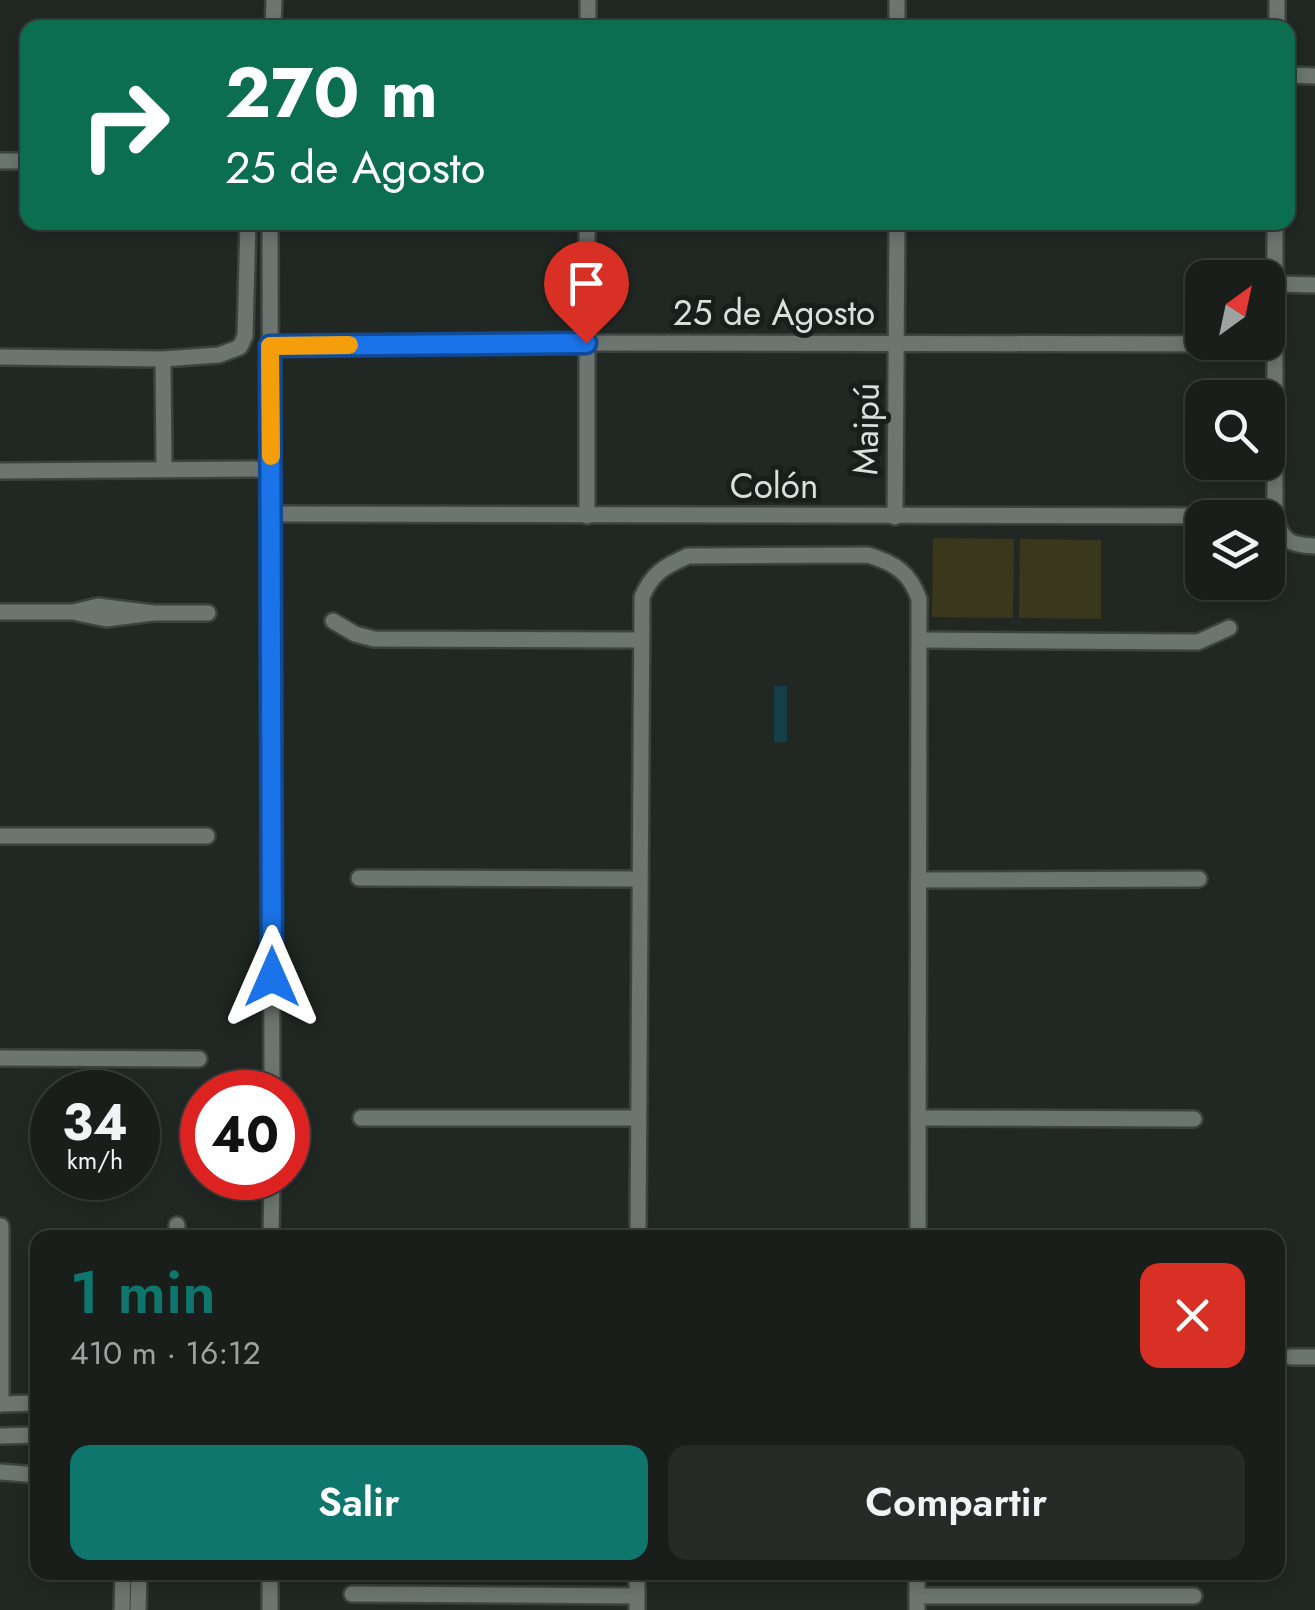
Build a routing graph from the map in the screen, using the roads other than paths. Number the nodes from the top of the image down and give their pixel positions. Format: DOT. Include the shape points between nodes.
graph roads {
  1 [pos="248,230"];
  2 [pos="270,230"];
  3 [pos="587,230"];
  4 [pos="897,230"];
  5 [pos="1275,230"];
  6 [pos="1276,260"];
  7 [pos="1285,284"];
  8 [pos="1315,286"];
  9 [pos="586,343"];
  10 [pos="897,344"];
  11 [pos="1185,344"];
  12 [pos="270,346"];
  13 [pos="0,357"];
  14 [pos="162,359"];
  15 [pos="1277,360"];
  16 [pos="164,469"];
  17 [pos="0,470"];
  18 [pos="272,470"];
  19 [pos="1276,500"];
  20 [pos="272,514"];
  21 [pos="586,516"];
  22 [pos="1185,516"];
  23 [pos="895,517"];
  24 [pos="1285,539"];
  25 [pos="1315,546"];
  26 [pos="0,612"];
  27 [pos="208,613"];
  28 [pos="333,621"];
  29 [pos="1228,628"];
  30 [pos="640,640"];
  31 [pos="920,640"];
  32 [pos="0,836"];
  33 [pos="207,836"];
  34 [pos="359,878"];
  35 [pos="640,878"];
  36 [pos="1199,879"];
  37 [pos="919,880"];
  38 [pos="0,1058"];
  39 [pos="199,1059"];
  40 [pos="272,1070"];
  41 [pos="361,1118"];
  42 [pos="638,1118"];
  43 [pos="918,1118"];
  44 [pos="1194,1119"];
  45 [pos="272,1200"];
  46 [pos="1,1226"];
  47 [pos="272,1230"];
  48 [pos="638,1230"];
  49 [pos="918,1230"];
  50 [pos="1290,1357"];
  51 [pos="1315,1357"];
  52 [pos="30,1403"];
  53 [pos="0,1404"];
  54 [pos="30,1435"];
  55 [pos="0,1436"];
  56 [pos="0,1472"];
  57 [pos="30,1474"];
  58 [pos="123,1580"];
  59 [pos="139,1580"];
  60 [pos="270,1580"];
  61 [pos="352,1594"];
  62 [pos="1194,1596"];
  63 [pos="637,1603"];
  64 [pos="917,1603"];
  65 [pos="122,1610"];
  66 [pos="138,1610"];
  67 [pos="270,1610"];
  1 -- 14 [label="street" via="240,346 219,356"];
  2 -- 12 [label="street"];
  3 -- 9 [label="street"];
  4 -- 10 [label="street, Maipú"];
  5 -- 6 [label="street"];
  7 -- 8 [label="street"];
  9 -- 10 [label="street, 25 de Agosto"];
  9 -- 12 [label="street, 25 de Agosto"];
  9 -- 21 [label="street"];
  10 -- 11 [label="street, 25 de Agosto"];
  10 -- 23 [label="street, Maipú"];
  12 -- 18 [label="street"];
  13 -- 14 [label="street"];
  14 -- 16 [label="street"];
  15 -- 19 [label="street"];
  16 -- 17 [label="street"];
  16 -- 18 [label="street"];
  18 -- 20 [label="street"];
  20 -- 21 [label="street, Colón"];
  20 -- 40 [label="street"];
  21 -- 23 [label="street, Colón"];
  22 -- 23 [label="street, Colón"];
  24 -- 25 [label="street"];
  26 -- 27 [label="street" via="106,619"];
  28 -- 30 [label="street" via="374,639"];
  29 -- 31 [label="street" via="1198,642"];
  30 -- 31 [label="street" via="650,578 688,556 868,555 902,570 914,585"];
  30 -- 35 [label="street"];
  31 -- 37 [label="street"];
  32 -- 33 [label="street"];
  34 -- 35 [label="street"];
  35 -- 42 [label="street"];
  36 -- 37 [label="street"];
  37 -- 43 [label="street"];
  38 -- 39 [label="street"];
  41 -- 42 [label="street"];
  42 -- 48 [label="street"];
  43 -- 44 [label="street"];
  43 -- 49 [label="street"];
  45 -- 47 [label="street"];
  46 -- 53 [label="street"];
  50 -- 51 [label="street"];
  52 -- 53 [label="street"];
  54 -- 55 [label="street"];
  56 -- 57 [label="street"];
  58 -- 65 [label="street"];
  59 -- 66 [label="street"];
  60 -- 67 [label="street"];
  61 -- 63 [label="street"];
  62 -- 64 [label="street"];
}
